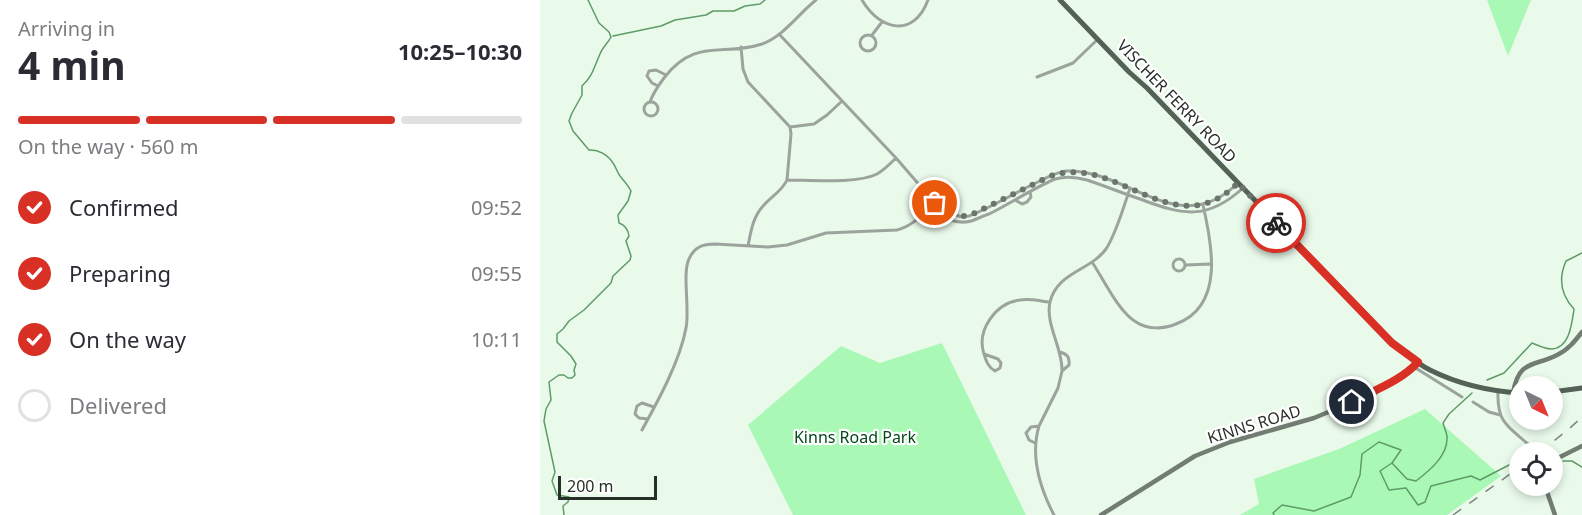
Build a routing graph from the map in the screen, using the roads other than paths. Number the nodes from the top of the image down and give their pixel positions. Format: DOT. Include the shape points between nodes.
graph roads {
  1 [pos="816,0"];
  2 [pos="862,0"];
  3 [pos="928,0"];
  4 [pos="1060,0"];
  5 [pos="882,22"];
  6 [pos="779,34"];
  7 [pos="872,36"];
  8 [pos="1098,39"];
  9 [pos="741,47"];
  10 [pos="666,75"];
  11 [pos="1037,77"];
  12 [pos="658,86"];
  13 [pos="842,101"];
  14 [pos="650,102"];
  15 [pos="790,127"];
  16 [pos="896,158"];
  17 [pos="787,180"];
  18 [pos="1238,183"];
  19 [pos="1130,188"];
  20 [pos="1243,188"];
  21 [pos="1030,192"];
  22 [pos="1128,195"];
  23 [pos="1015,200"];
  24 [pos="934,204"];
  25 [pos="1203,205"];
  26 [pos="1204,210"];
  27 [pos="748,246"];
  28 [pos="1092,262"];
  29 [pos="1210,264"];
  30 [pos="1186,265"];
  31 [pos="1050,302"];
  32 [pos="1582,332"];
  33 [pos="1060,351"];
  34 [pos="984,354"];
  35 [pos="1416,364"];
  36 [pos="1062,371"];
  37 [pos="1518,376"];
  38 [pos="1582,388"];
  39 [pos="1563,391"];
  40 [pos="1498,392"];
  41 [pos="1509,393"];
  42 [pos="1462,397"];
  43 [pos="1473,402"];
  44 [pos="654,407"];
  45 [pos="1500,415"];
  46 [pos="648,419"];
  47 [pos="1039,426"];
  48 [pos="642,430"];
  49 [pos="1526,442"];
  50 [pos="1035,443"];
  51 [pos="1582,446"];
  52 [pos="1563,456"];
  53 [pos="1548,496"];
  54 [pos="1054,515"];
  55 [pos="1101,515"];
  56 [pos="1555,515"];
  1 -- 6 [label="street"];
  2 -- 5 [label="street"];
  3 -- 5 [label="street" via="912,21 897,26"];
  4 -- 8 [label="main road, VISCHER FERRY ROAD"];
  5 -- 7 [label="street"];
  6 -- 9 [label="street" via="762,44"];
  6 -- 13 [label="street"];
  7 -- 7 [label="street" via="874,48 864,50 861,38"];
  8 -- 11 [label="street" via="1073,63"];
  8 -- 18 [label="main road, VISCHER FERRY ROAD"];
  9 -- 10 [label="street" via="692,55"];
  9 -- 15 [label="street" via="748,82"];
  10 -- 12 [label="street"];
  10 -- 12 [label="street" via="649,71 647,76"];
  12 -- 14 [label="street"];
  13 -- 15 [label="street" via="814,124"];
  13 -- 16 [label="street"];
  14 -- 14 [label="street" via="658,108 652,117 643,110"];
  15 -- 17 [label="street"];
  16 -- 17 [label="street" via="867,177"];
  16 -- 24 [label="street"];
  17 -- 27 [label="street" via="757,213"];
  18 -- 20 [label="main road, VISCHER FERRY ROAD"];
  18 -- 25 [label="street"];
  19 -- 22 [label="street"];
  19 -- 24 [label="street" via="1065,171 969,216 957,216"];
  19 -- 25 [label="street" via="1180,206"];
  20 -- 26 [label="street" via="1222,204"];
  20 -- 35 [label="main road, VISCHER FERRY ROAD"];
  21 -- 22 [label="street" via="1055,179 1076,177"];
  21 -- 23 [label="street"];
  21 -- 23 [label="street" via="1028,202"];
  22 -- 26 [label="street" via="1181,212"];
  22 -- 28 [label="street" via="1106,248"];
  23 -- 24 [label="street" via="965,222 947,219"];
  24 -- 27 [label="street" via="903,229 826,233 780,246"];
  25 -- 26 [label="street"];
  26 -- 29 [label="street"];
  27 -- 44 [label="street" via="707,244 689,257 687,326 677,361"];
  28 -- 29 [label="street" via="1119,306 1133,320 1161,328 1182,322 1200,308 1209,290"];
  28 -- 31 [label="street" via="1059,284"];
  29 -- 30 [label="street"];
  30 -- 30 [label="street" via="1180,271 1173,265 1178,258"];
  31 -- 33 [label="street" via="1049,313"];
  31 -- 34 [label="street" via="1020,299 998,310 988,320"];
  32 -- 37 [label="street" via="1563,352 1534,363"];
  33 -- 36 [label="street"];
  33 -- 36 [label="street" via="1070,360"];
  34 -- 34 [label="street" via="992,369 1000,368 998,359"];
  35 -- 40 [label="main road, VISCHER FERRY ROAD" via="1462,383"];
  35 -- 42 [label="street"];
  35 -- 55 [label="street, KINNS ROAD" via="1391,382 1314,418 1195,456"];
  36 -- 47 [label="street"];
  38 -- 39 [label="main road"];
  40 -- 41 [label="main road, VISCHER FERRY ROAD"];
  40 -- 45 [label="street"];
  43 -- 45 [label="street"];
  44 -- 46 [label="street"];
  44 -- 46 [label="street" via="642,403 637,406 635,414"];
  45 -- 49 [label="street"];
  46 -- 48 [label="street"];
  47 -- 50 [label="street"];
  47 -- 50 [label="street" via="1026,433"];
  50 -- 54 [label="street" via="1038,473"];
  51 -- 52 [label="street"];
  53 -- 56 [label="street"];
}
